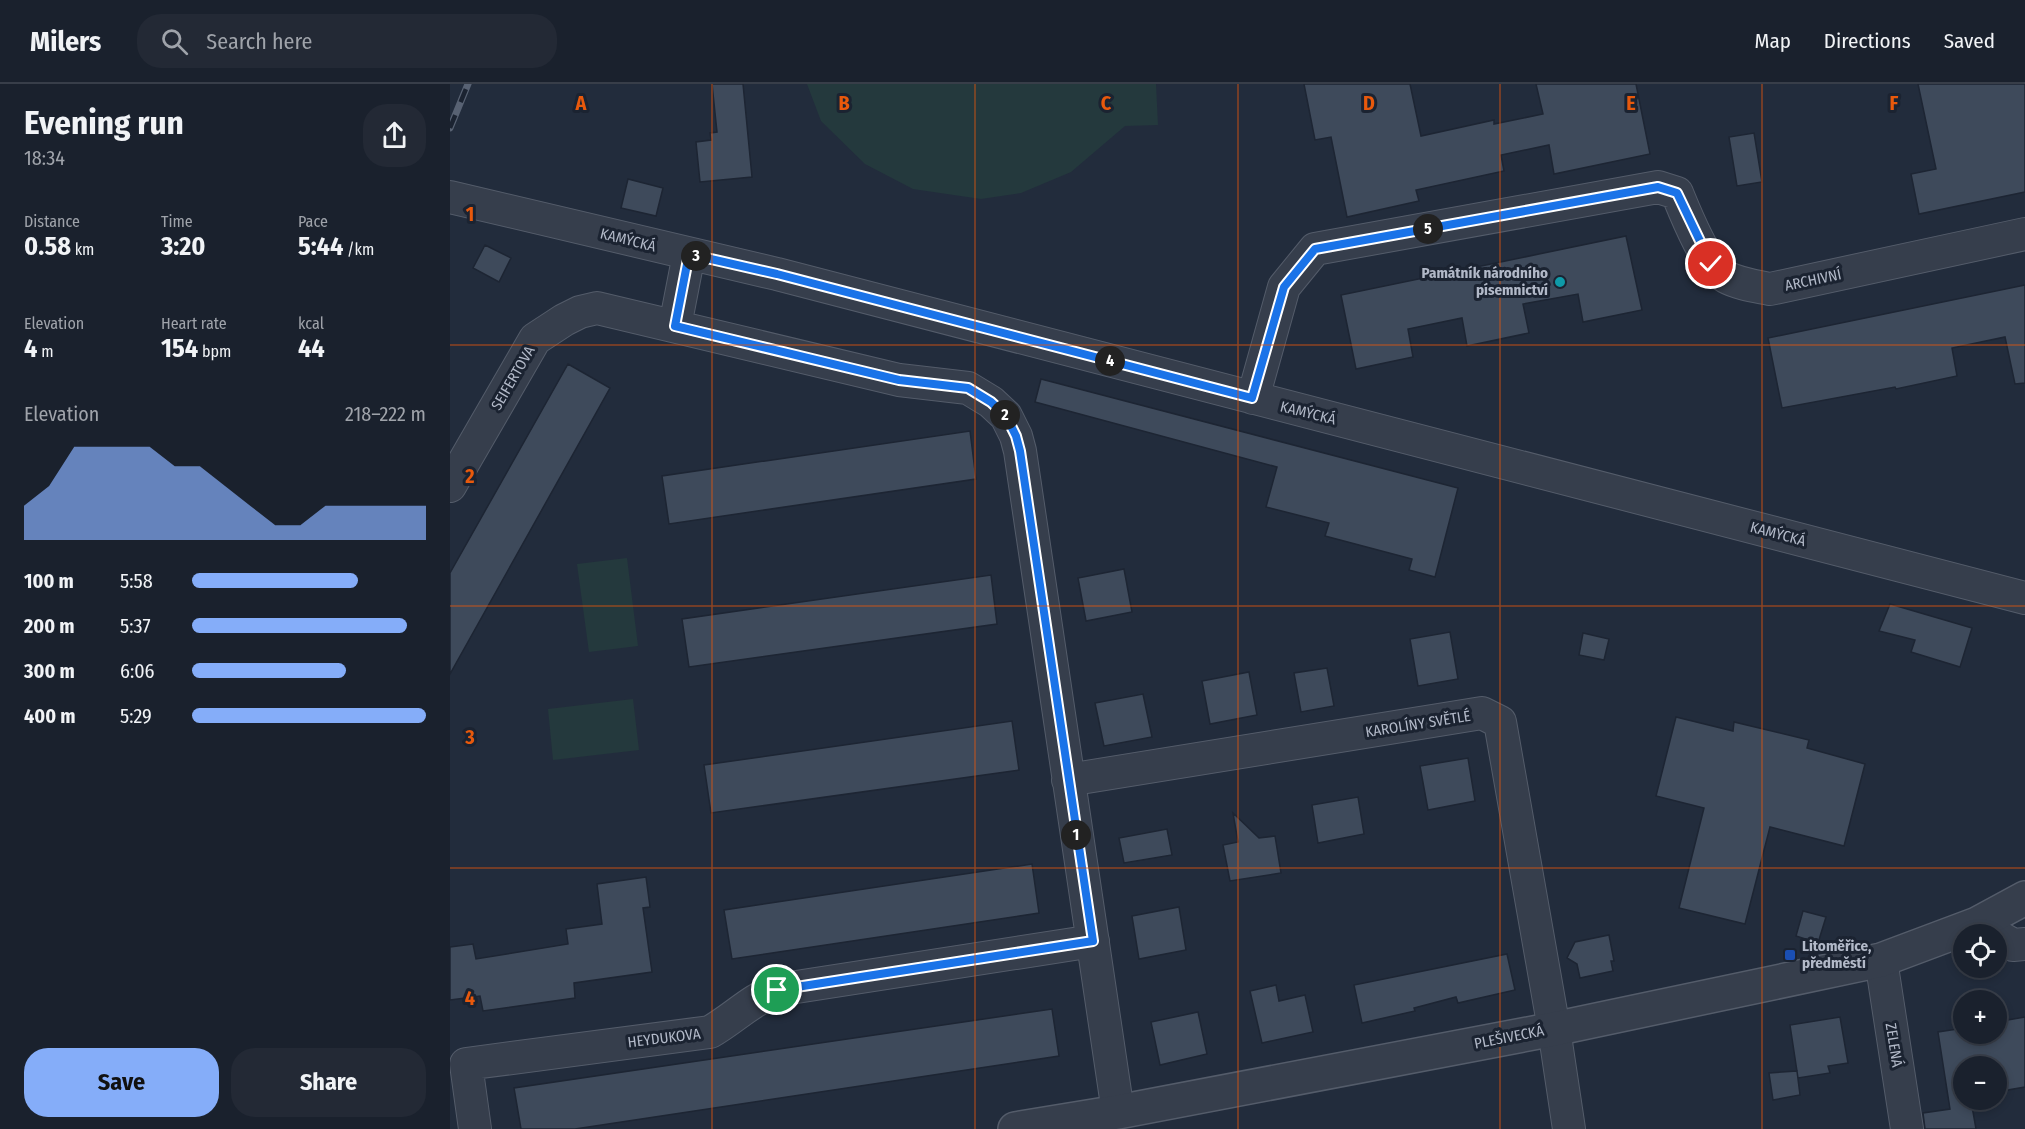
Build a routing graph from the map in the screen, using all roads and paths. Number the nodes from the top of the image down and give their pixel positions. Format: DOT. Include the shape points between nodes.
graph roads {
  1 [pos="450,197"];
  2 [pos="2025,234"];
  3 [pos="689,254"];
  4 [pos="675,326"];
  5 [pos="1252,398"];
  6 [pos="450,486"];
  7 [pos="2025,598"];
  8 [pos="1068,780"];
  9 [pos="2025,898"];
  10 [pos="1997,924"];
  11 [pos="1093,941"];
  12 [pos="1953,941"];
  13 [pos="2007,942"];
  14 [pos="2025,944"];
  15 [pos="1881,960"];
  16 [pos="1554,1029"];
  17 [pos="1118,1112"];
  18 [pos="475,1129"];
  19 [pos="1015,1129"];
  20 [pos="1569,1129"];
  21 [pos="1907,1129"];
  1 -- 3 [label="street, KAMÝCKÁ"];
  2 -- 5 [label="street, ARCHIVNÍ" via="1770,290 1723,276 1711,264 1677,193 1658,187 1315,249 1284,287"];
  3 -- 4 [label="street"];
  3 -- 5 [label="street, KAMÝCKÁ"];
  4 -- 6 [label="street, SEIFERTOVA" via="597,308 564,320 535,339"];
  4 -- 8 [label="street" via="899,380 968,388 1006,416 1020,451"];
  5 -- 7 [label="street, KAMÝCKÁ"];
  8 -- 11 [label="street"];
  8 -- 16 [label="street, KAROLÍNY SVĚTLÉ" via="1482,713 1500,722"];
  9 -- 10 [label="street, PLEŠIVECKÁ"];
  11 -- 17 [label="street"];
  11 -- 18 [label="street, HEYDUKOVA" via="777,990 710,1032 465,1064"];
  12 -- 15 [label="street, PLEŠIVECKÁ"];
  13 -- 14 [label="street"];
  15 -- 16 [label="street, PLEŠIVECKÁ"];
  15 -- 21 [label="street, ZELENÁ"];
  16 -- 17 [label="street, PLEŠIVECKÁ"];
  16 -- 20 [label="street, KAROLÍNY SVĚTLÉ"];
  17 -- 19 [label="street, PLEŠIVECKÁ"];
}
